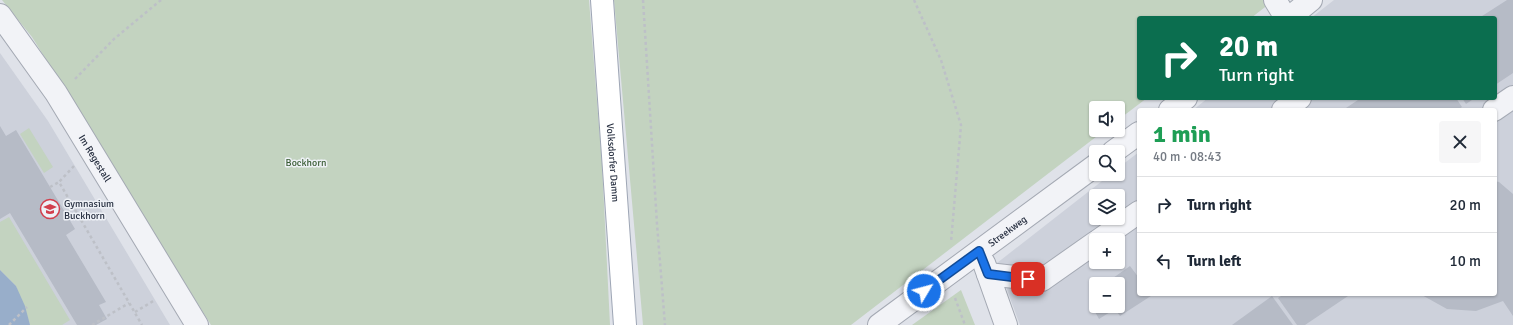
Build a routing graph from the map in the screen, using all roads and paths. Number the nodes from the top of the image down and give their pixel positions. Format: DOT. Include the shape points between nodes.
graph roads {
  1 [pos="161,0"];
  2 [pos="602,0"];
  3 [pos="643,0"];
  4 [pos="914,0"];
  5 [pos="1275,0"];
  6 [pos="1311,0"];
  7 [pos="0,14"];
  8 [pos="1285,16"];
  9 [pos="1291,16"];
  10 [pos="56,93"];
  11 [pos="1513,97"];
  12 [pos="1183,100"];
  13 [pos="1297,100"];
  14 [pos="1173,108"];
  15 [pos="1286,108"];
  16 [pos="1497,108"];
  17 [pos="1137,134"];
  18 [pos="1123,145"];
  19 [pos="91,148"];
  20 [pos="1089,170"];
  21 [pos="59,182"];
  22 [pos="50,187"];
  23 [pos="1137,213"];
  24 [pos="1109,233"];
  25 [pos="1089,247"];
  26 [pos="979,251"];
  27 [pos="947,274"];
  28 [pos="988,274"];
  29 [pos="158,297"];
  30 [pos="129,303"];
  31 [pos="27,307"];
  32 [pos="135,312"];
  33 [pos="9,325"];
  34 [pos="92,325"];
  35 [pos="142,325"];
  36 [pos="197,325"];
  37 [pos="625,325"];
  38 [pos="665,325"];
  39 [pos="879,325"];
  40 [pos="1006,325"];
  1 -- 10 [label="path"];
  2 -- 37 [label="main road, Volksdorfer Damm"];
  3 -- 38 [label="path"];
  4 -- 27 [label="path" via="941,60 961,125"];
  5 -- 8 [label="street"];
  6 -- 9 [label="street"];
  7 -- 10 [label="street, Im Regestall"];
  10 -- 19 [label="street, Im Regestall"];
  11 -- 16 [label="street"];
  12 -- 14 [label="street"];
  13 -- 15 [label="street"];
  17 -- 18 [label="street"];
  19 -- 21 [label="path"];
  19 -- 36 [label="street, Im Regestall"];
  20 -- 26 [label="street, Streekweg"];
  21 -- 22 [label="path"];
  21 -- 30 [label="path"];
  23 -- 24 [label="street"];
  25 -- 28 [label="street" via="1042,280"];
  26 -- 27 [label="street, Streekweg"];
  26 -- 28 [label="street"];
  27 -- 39 [label="street, Streekweg"];
  28 -- 40 [label="street"];
  29 -- 32 [label="path"];
  30 -- 32 [label="path"];
  30 -- 34 [label="path"];
  31 -- 33 [label="path"];
  32 -- 35 [label="path"];
}
